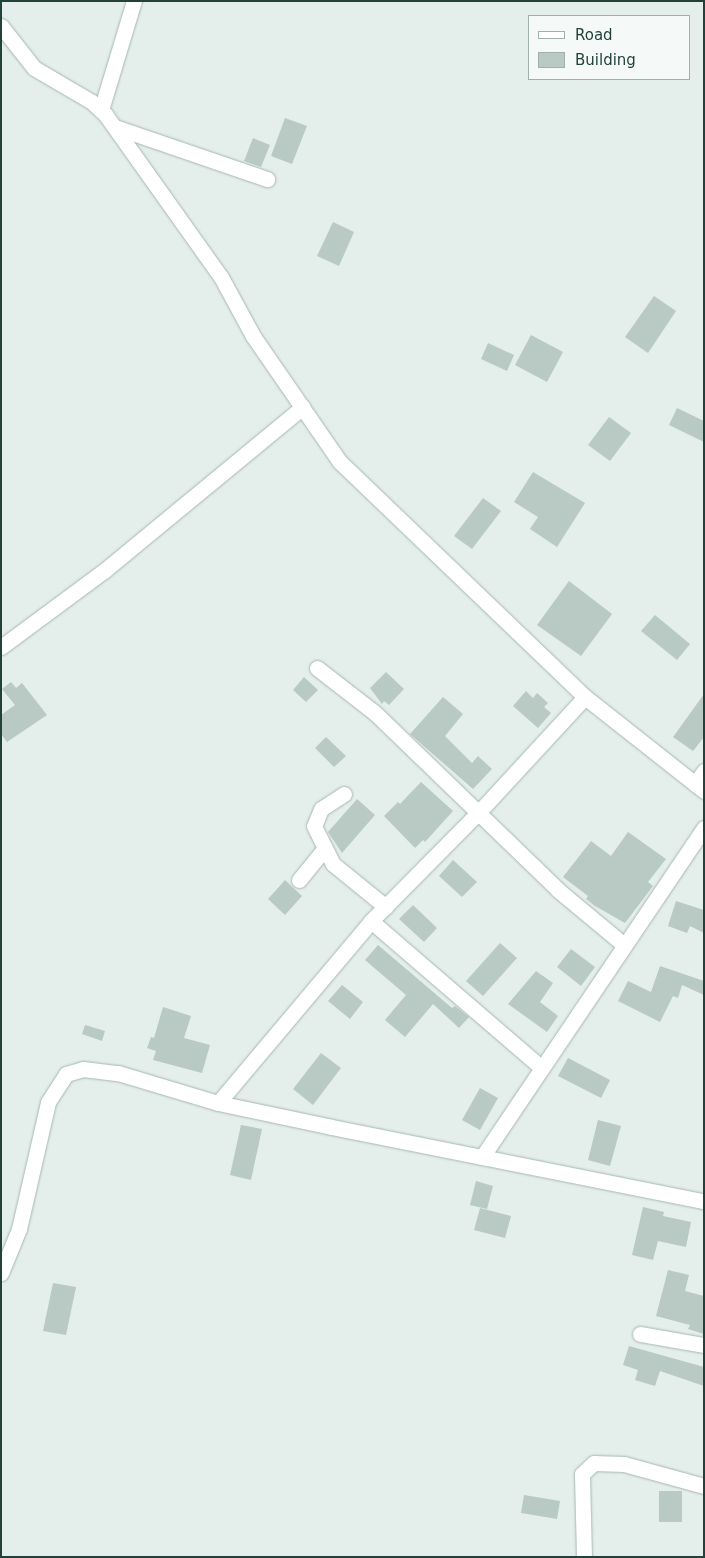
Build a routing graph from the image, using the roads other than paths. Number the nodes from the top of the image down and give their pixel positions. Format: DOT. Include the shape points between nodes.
graph roads {
  1 [pos="134,1"];
  2 [pos="4,36"];
  3 [pos="101,110"];
  4 [pos="115,127"];
  5 [pos="267,179"];
  6 [pos="303,407"];
  7 [pos="1,646"];
  8 [pos="317,668"];
  9 [pos="585,697"];
  10 [pos="704,771"];
  11 [pos="699,788"];
  12 [pos="344,794"];
  13 [pos="477,814"];
  14 [pos="704,828"];
  15 [pos="325,848"];
  16 [pos="299,880"];
  17 [pos="386,907"];
  18 [pos="371,921"];
  19 [pos="624,946"];
  20 [pos="541,1067"];
  21 [pos="218,1103"];
  22 [pos="482,1157"];
  23 [pos="704,1201"];
  24 [pos="1,1274"];
  25 [pos="640,1334"];
  26 [pos="704,1345"];
  27 [pos="704,1486"];
  28 [pos="584,1557"];
  1 -- 3 [label="street"];
  2 -- 3 [label="street" via="34,68"];
  3 -- 4 [label="street"];
  4 -- 5 [label="street"];
  4 -- 6 [label="street" via="221,277 253,336"];
  6 -- 7 [label="street" via="105,570"];
  6 -- 9 [label="street" via="354,477"];
  8 -- 13 [label="street" via="375,713"];
  9 -- 11 [label="street"];
  9 -- 13 [label="street"];
  10 -- 11 [label="street"];
  12 -- 15 [label="street" via="321,808 314,826"];
  13 -- 17 [label="street"];
  13 -- 19 [label="street"];
  14 -- 19 [label="street"];
  15 -- 16 [label="street"];
  15 -- 17 [label="street" via="332,864"];
  17 -- 18 [label="street"];
  18 -- 20 [label="street"];
  18 -- 21 [label="street"];
  19 -- 20 [label="street"];
  20 -- 22 [label="street"];
  21 -- 22 [label="street"];
  21 -- 24 [label="street" via="118,1073 83,1069 66,1074 48,1102 19,1229"];
  22 -- 23 [label="street"];
  25 -- 26 [label="street"];
  27 -- 28 [label="street" via="624,1464 594,1463 582,1474"];
}
